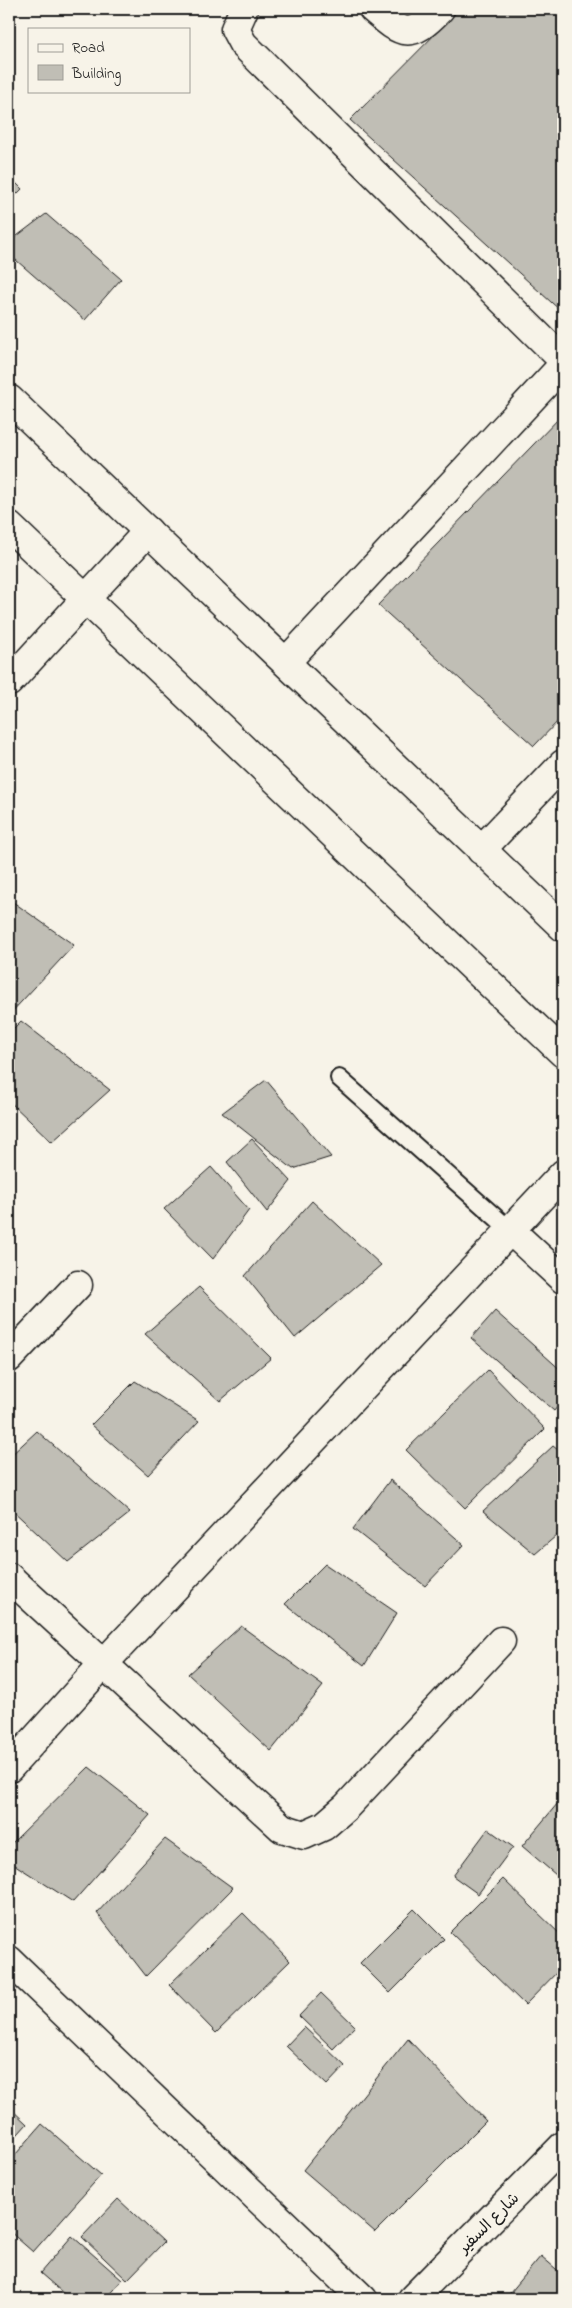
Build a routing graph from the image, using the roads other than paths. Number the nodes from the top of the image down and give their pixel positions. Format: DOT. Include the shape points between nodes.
graph roads {
  1 [pos="244,9"];
  2 [pos="373,9"];
  3 [pos="440,9"];
  4 [pos="563,360"];
  5 [pos="563,365"];
  6 [pos="9,399"];
  7 [pos="9,526"];
  8 [pos="148,531"];
  9 [pos="84,598"];
  10 [pos="286,662"];
  11 [pos="9,682"];
  12 [pos="563,764"];
  13 [pos="481,850"];
  14 [pos="563,927"];
  15 [pos="563,1053"];
  16 [pos="339,1078"];
  17 [pos="563,1174"];
  18 [pos="510,1230"];
  19 [pos="563,1280"];
  20 [pos="78,1285"];
  21 [pos="9,1358"];
  22 [pos="9,1577"];
  23 [pos="501,1641"];
  24 [pos="104,1663"];
  25 [pos="9,1768"];
  26 [pos="9,1960"];
  27 [pos="563,2146"];
  28 [pos="363,2299"];
  29 [pos="412,2299"];
  1 -- 4 [label="street" via="235,29 243,44"];
  2 -- 3 [label="street" via="396,28 408,31 424,25"];
  5 -- 10 [label="street"];
  6 -- 8 [label="street"];
  7 -- 9 [label="street"];
  8 -- 9 [label="street"];
  8 -- 10 [label="street"];
  9 -- 11 [label="street"];
  9 -- 15 [label="street"];
  10 -- 13 [label="street"];
  12 -- 13 [label="street"];
  13 -- 14 [label="street"];
  16 -- 18 [label="lane"];
  17 -- 18 [label="street"];
  18 -- 19 [label="street"];
  18 -- 24 [label="street"];
  20 -- 21 [label="street"];
  22 -- 24 [label="street"];
  23 -- 24 [label="street" via="346,1807 324,1826 304,1835 282,1828"];
  24 -- 25 [label="street"];
  26 -- 28 [label="street"];
  27 -- 29 [label="street, شارع السفير"];
}
